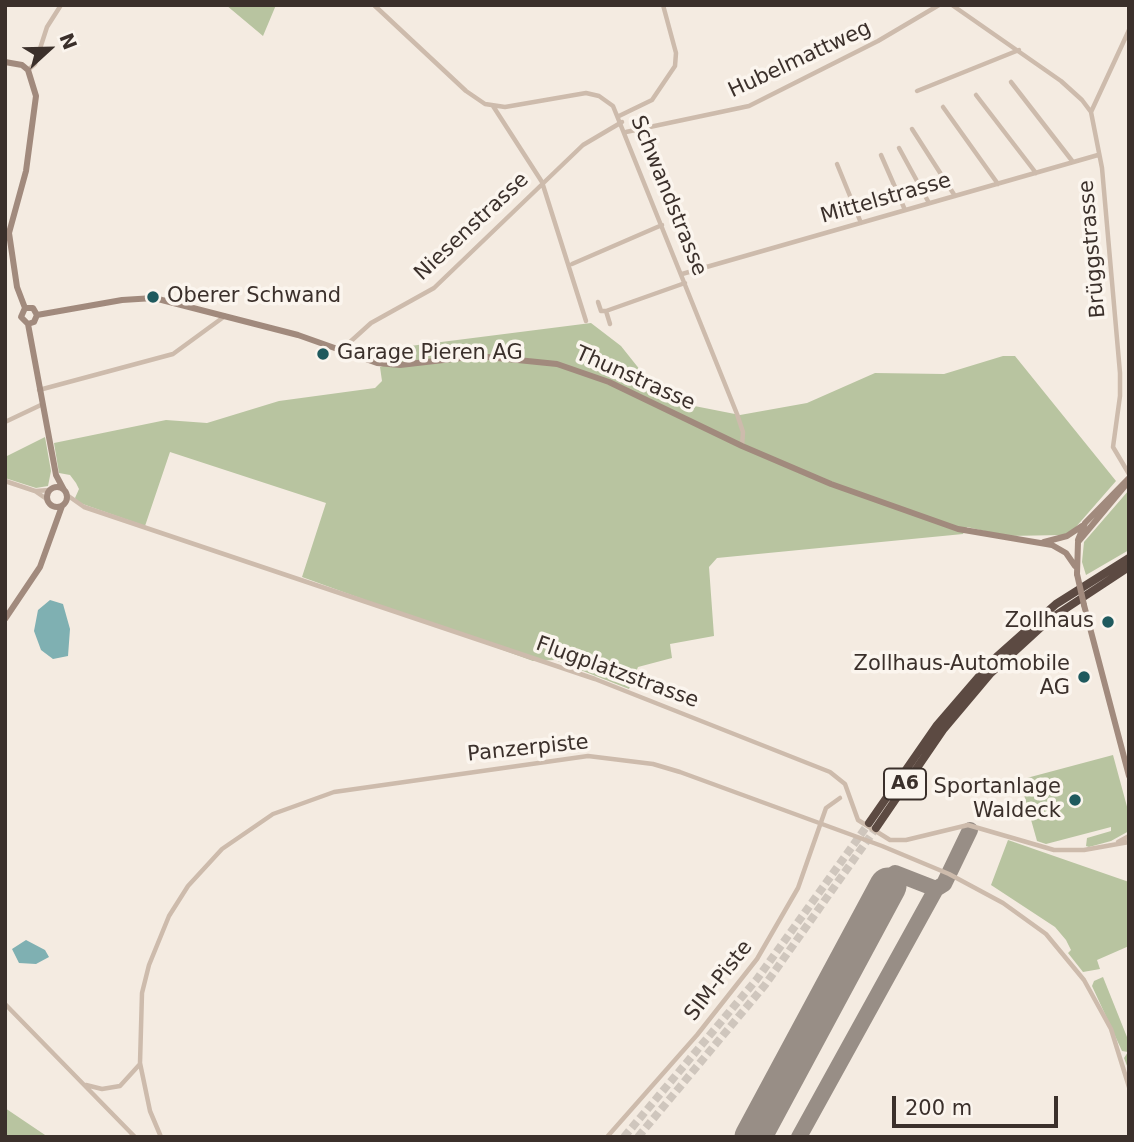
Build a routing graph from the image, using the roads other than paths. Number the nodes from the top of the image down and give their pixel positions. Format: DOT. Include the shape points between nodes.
graph roads {
  1 [pos="61,5"];
  2 [pos="374,5"];
  3 [pos="663,5"];
  4 [pos="939,5"];
  5 [pos="952,5"];
  6 [pos="1129,30"];
  7 [pos="1020,50"];
  8 [pos="5,62"];
  9 [pos="28,70"];
  10 [pos="1011,82"];
  11 [pos="917,91"];
  12 [pos="976,95"];
  13 [pos="493,106"];
  14 [pos="943,107"];
  15 [pos="1091,112"];
  16 [pos="621,119"];
  17 [pos="912,129"];
  18 [pos="626,132"];
  19 [pos="899,148"];
  20 [pos="881,155"];
  21 [pos="1098,155"];
  22 [pos="1073,162"];
  23 [pos="837,164"];
  24 [pos="1037,173"];
  25 [pos="542,182"];
  26 [pos="998,184"];
  27 [pos="955,196"];
  28 [pos="929,203"];
  29 [pos="905,210"];
  30 [pos="860,223"];
  31 [pos="662,225"];
  32 [pos="572,264"];
  33 [pos="682,274"];
  34 [pos="685,283"];
  35 [pos="598,302"];
  36 [pos="25,308"];
  37 [pos="606,310"];
  38 [pos="37,315"];
  39 [pos="226,315"];
  40 [pos="586,321"];
  41 [pos="28,324"];
  42 [pos="610,324"];
  43 [pos="340,351"];
  44 [pos="39,390"];
  45 [pos="43,404"];
  46 [pos="5,422"];
  47 [pos="742,446"];
  48 [pos="56,475"];
  49 [pos="1129,478"];
  50 [pos="5,481"];
  51 [pos="52,489"];
  52 [pos="35,491"];
  53 [pos="65,492"];
  54 [pos="50,503"];
  55 [pos="63,505"];
  56 [pos="78,505"];
  57 [pos="55,519"];
  58 [pos="1085,523"];
  59 [pos="1060,539"];
  60 [pos="1042,542"];
  61 [pos="1077,544"];
  62 [pos="1052,545"];
  63 [pos="1129,558"];
  64 [pos="1075,566"];
  65 [pos="1129,567"];
  66 [pos="5,619"];
  67 [pos="1129,776"];
  68 [pos="839,798"];
  69 [pos="822,823"];
  70 [pos="1129,836"];
  71 [pos="885,837"];
  72 [pos="1129,842"];
  73 [pos="1118,843"];
  74 [pos="881,846"];
  75 [pos="5,1004"];
  76 [pos="140,1063"];
  77 [pos="83,1083"];
  78 [pos="1129,1087"];
  79 [pos="135,1137"];
  80 [pos="161,1137"];
  81 [pos="607,1137"];
  1 -- 9 [label="street" via="35,64"];
  2 -- 13 [label="street" via="472,96"];
  3 -- 16 [label="street, Niesenstrasse" via="676,53 673,72 652,100"];
  4 -- 18 [label="street, Hubelmattweg" via="748,106"];
  5 -- 7 [label="street"];
  6 -- 15 [label="street"];
  7 -- 11 [label="street"];
  7 -- 15 [label="street" via="1069,88"];
  8 -- 9 [label="street"];
  9 -- 36 [label="street" via="36,109 9,233 16,287"];
  10 -- 22 [label="street"];
  12 -- 24 [label="street"];
  13 -- 16 [label="street, Schwandstrasse" via="586,93 605,99"];
  13 -- 25 [label="street"];
  14 -- 26 [label="street"];
  15 -- 21 [label="street, Brüggstrasse"];
  16 -- 18 [label="street, Schwandstrasse"];
  16 -- 25 [label="street, Niesenstrasse"];
  17 -- 27 [label="street"];
  18 -- 31 [label="street, Schwandstrasse"];
  19 -- 28 [label="street"];
  20 -- 29 [label="street"];
  21 -- 22 [label="street, Mittelstrasse"];
  21 -- 49 [label="street, Brüggstrasse" via="1120,385 1113,447"];
  22 -- 24 [label="street, Mittelstrasse"];
  23 -- 30 [label="street"];
  24 -- 26 [label="street, Mittelstrasse"];
  25 -- 40 [label="street"];
  25 -- 43 [label="street, Niesenstrasse" via="440,284 363,328"];
  26 -- 27 [label="street, Mittelstrasse"];
  27 -- 28 [label="street, Mittelstrasse"];
  28 -- 29 [label="street, Mittelstrasse"];
  29 -- 30 [label="street, Mittelstrasse"];
  30 -- 33 [label="street, Mittelstrasse"];
  31 -- 32 [label="street"];
  31 -- 33 [label="street, Schwandstrasse"];
  33 -- 34 [label="street, Schwandstrasse"];
  34 -- 37 [label="street"];
  34 -- 47 [label="street, Schwandstrasse" via="742,428"];
  35 -- 37 [label="street" via="601,311"];
  36 -- 38 [label="street" via="33,308"];
  36 -- 41 [label="street" via="21,317"];
  37 -- 42 [label="street"];
  38 -- 39 [label="street, Thunstrasse" via="149,298"];
  38 -- 41 [label="street"];
  39 -- 43 [label="street, Thunstrasse"];
  39 -- 44 [label="street" via="173,354"];
  41 -- 44 [label="street"];
  43 -- 47 [label="street, Thunstrasse" via="389,364 478,356 557,364 609,382"];
  44 -- 45 [label="street"];
  45 -- 46 [label="street"];
  45 -- 48 [label="street"];
  47 -- 60 [label="street, Thunstrasse" via="939,523 997,538"];
  48 -- 51 [label="street"];
  48 -- 53 [label="street"];
  49 -- 58 [label="street"];
  49 -- 61 [label="street"];
  50 -- 52 [label="street"];
  51 -- 52 [label="street"];
  51 -- 53 [label="street"];
  51 -- 54 [label="street"];
  52 -- 54 [label="street"];
  53 -- 55 [label="street"];
  53 -- 56 [label="street, Flugplatzstrasse"];
  54 -- 55 [label="street"];
  54 -- 57 [label="street"];
  55 -- 56 [label="street, Flugplatzstrasse"];
  55 -- 57 [label="street"];
  56 -- 71 [label="street, Flugplatzstrasse" via="595,679 830,772 845,784 858,820"];
  57 -- 66 [label="street" via="40,567"];
  58 -- 59 [label="street, Thunstrasse"];
  58 -- 61 [label="street"];
  59 -- 60 [label="street, Thunstrasse"];
  59 -- 61 [label="street"];
  60 -- 62 [label="street, Thunstrasse"];
  61 -- 62 [label="street, Thunstrasse"];
  61 -- 64 [label="street"];
  62 -- 64 [label="street, Thunstrasse" via="1063,550"];
  63 -- 65 [label="highway, A6" via="1056,604 993,660 937,725 873,826 943,730 998,666 1062,611"];
  64 -- 67 [label="street, bridge"];
  68 -- 69 [label="street, SIM-Piste" via="828,804"];
  69 -- 74 [label="street, Panzerpiste"];
  69 -- 76 [label="street, Panzerpiste" via="665,767 596,757 368,786 307,800 273,814 234,839 178,900 149,965 140,1013"];
  69 -- 81 [label="street, SIM-Piste" via="790,905 757,959"];
  70 -- 73 [label="street"];
  71 -- 73 [label="street" via="906,840 968,825 1049,850 1080,851"];
  71 -- 74 [label="street"];
  72 -- 73 [label="street"];
  74 -- 78 [label="street, Panzerpiste" via="986,893 1046,934 1097,1000"];
  75 -- 77 [label="street"];
  76 -- 77 [label="street" via="120,1086 102,1089"];
  76 -- 80 [label="street, Panzerpiste"];
  77 -- 79 [label="street"];
}
